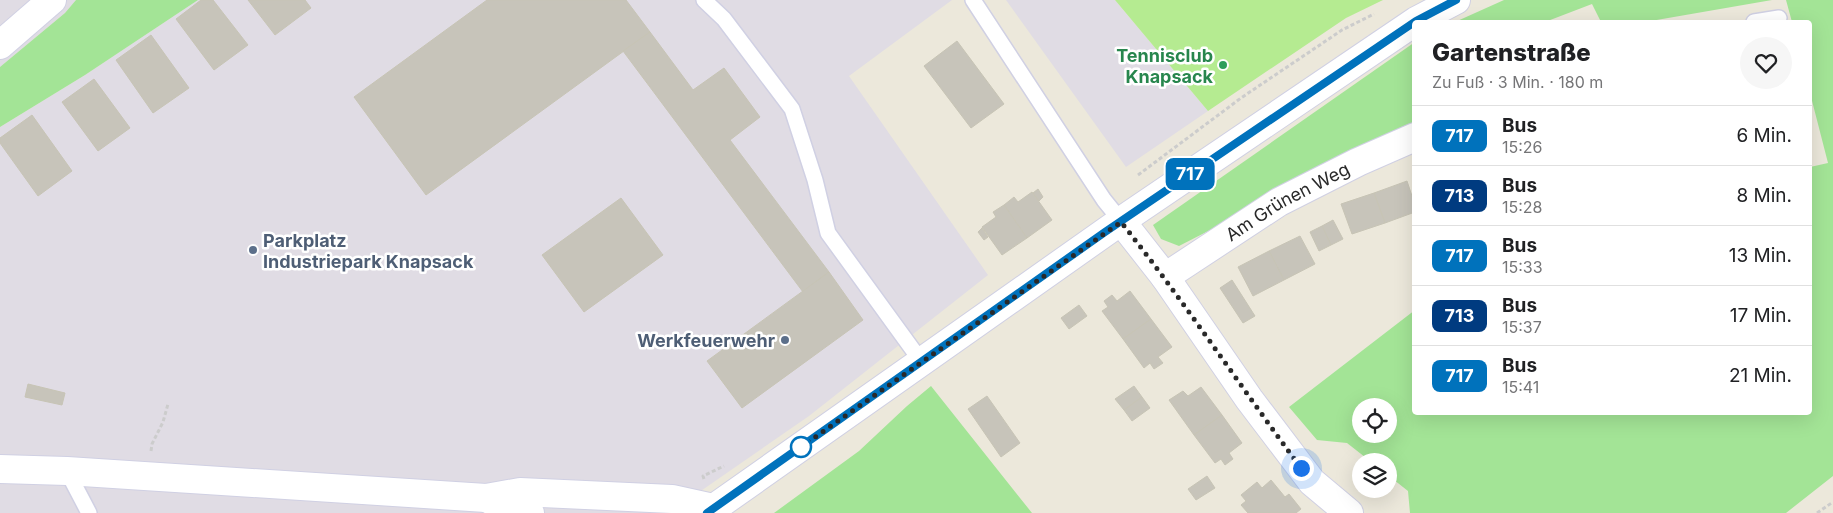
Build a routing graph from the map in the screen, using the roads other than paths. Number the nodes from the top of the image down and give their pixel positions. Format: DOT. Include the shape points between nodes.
graph roads {
  1 [pos="52,0"];
  2 [pos="704,0"];
  3 [pos="973,0"];
  4 [pos="1456,0"];
  5 [pos="1780,18"];
  6 [pos="1418,20"];
  7 [pos="1767,20"];
  8 [pos="1412,24"];
  9 [pos="0,44"];
  10 [pos="1412,138"];
  11 [pos="1121,222"];
  12 [pos="1164,277"];
  13 [pos="921,361"];
  14 [pos="0,469"];
  15 [pos="67,471"];
  16 [pos="486,498"];
  17 [pos="592,504"];
  18 [pos="712,511"];
  19 [pos="89,513"];
  20 [pos="530,513"];
  21 [pos="1349,513"];
  1 -- 9 [label="street"];
  2 -- 13 [label="lane" via="724,18 792,109 828,233"];
  3 -- 11 [label="lane"];
  4 -- 6 [label="street"];
  5 -- 7 [label="lane"];
  8 -- 11 [label="street"];
  10 -- 12 [label="street, Am Grünen Weg" via="1280,202"];
  11 -- 12 [label="street"];
  11 -- 13 [label="street"];
  12 -- 21 [label="street" via="1312,482"];
  13 -- 18 [label="street"];
  14 -- 15 [label="street"];
  15 -- 16 [label="street"];
  15 -- 19 [label="lane"];
  16 -- 17 [label="street" via="520,492"];
  16 -- 20 [label="street"];
  17 -- 18 [label="street" via="672,499"];
}
